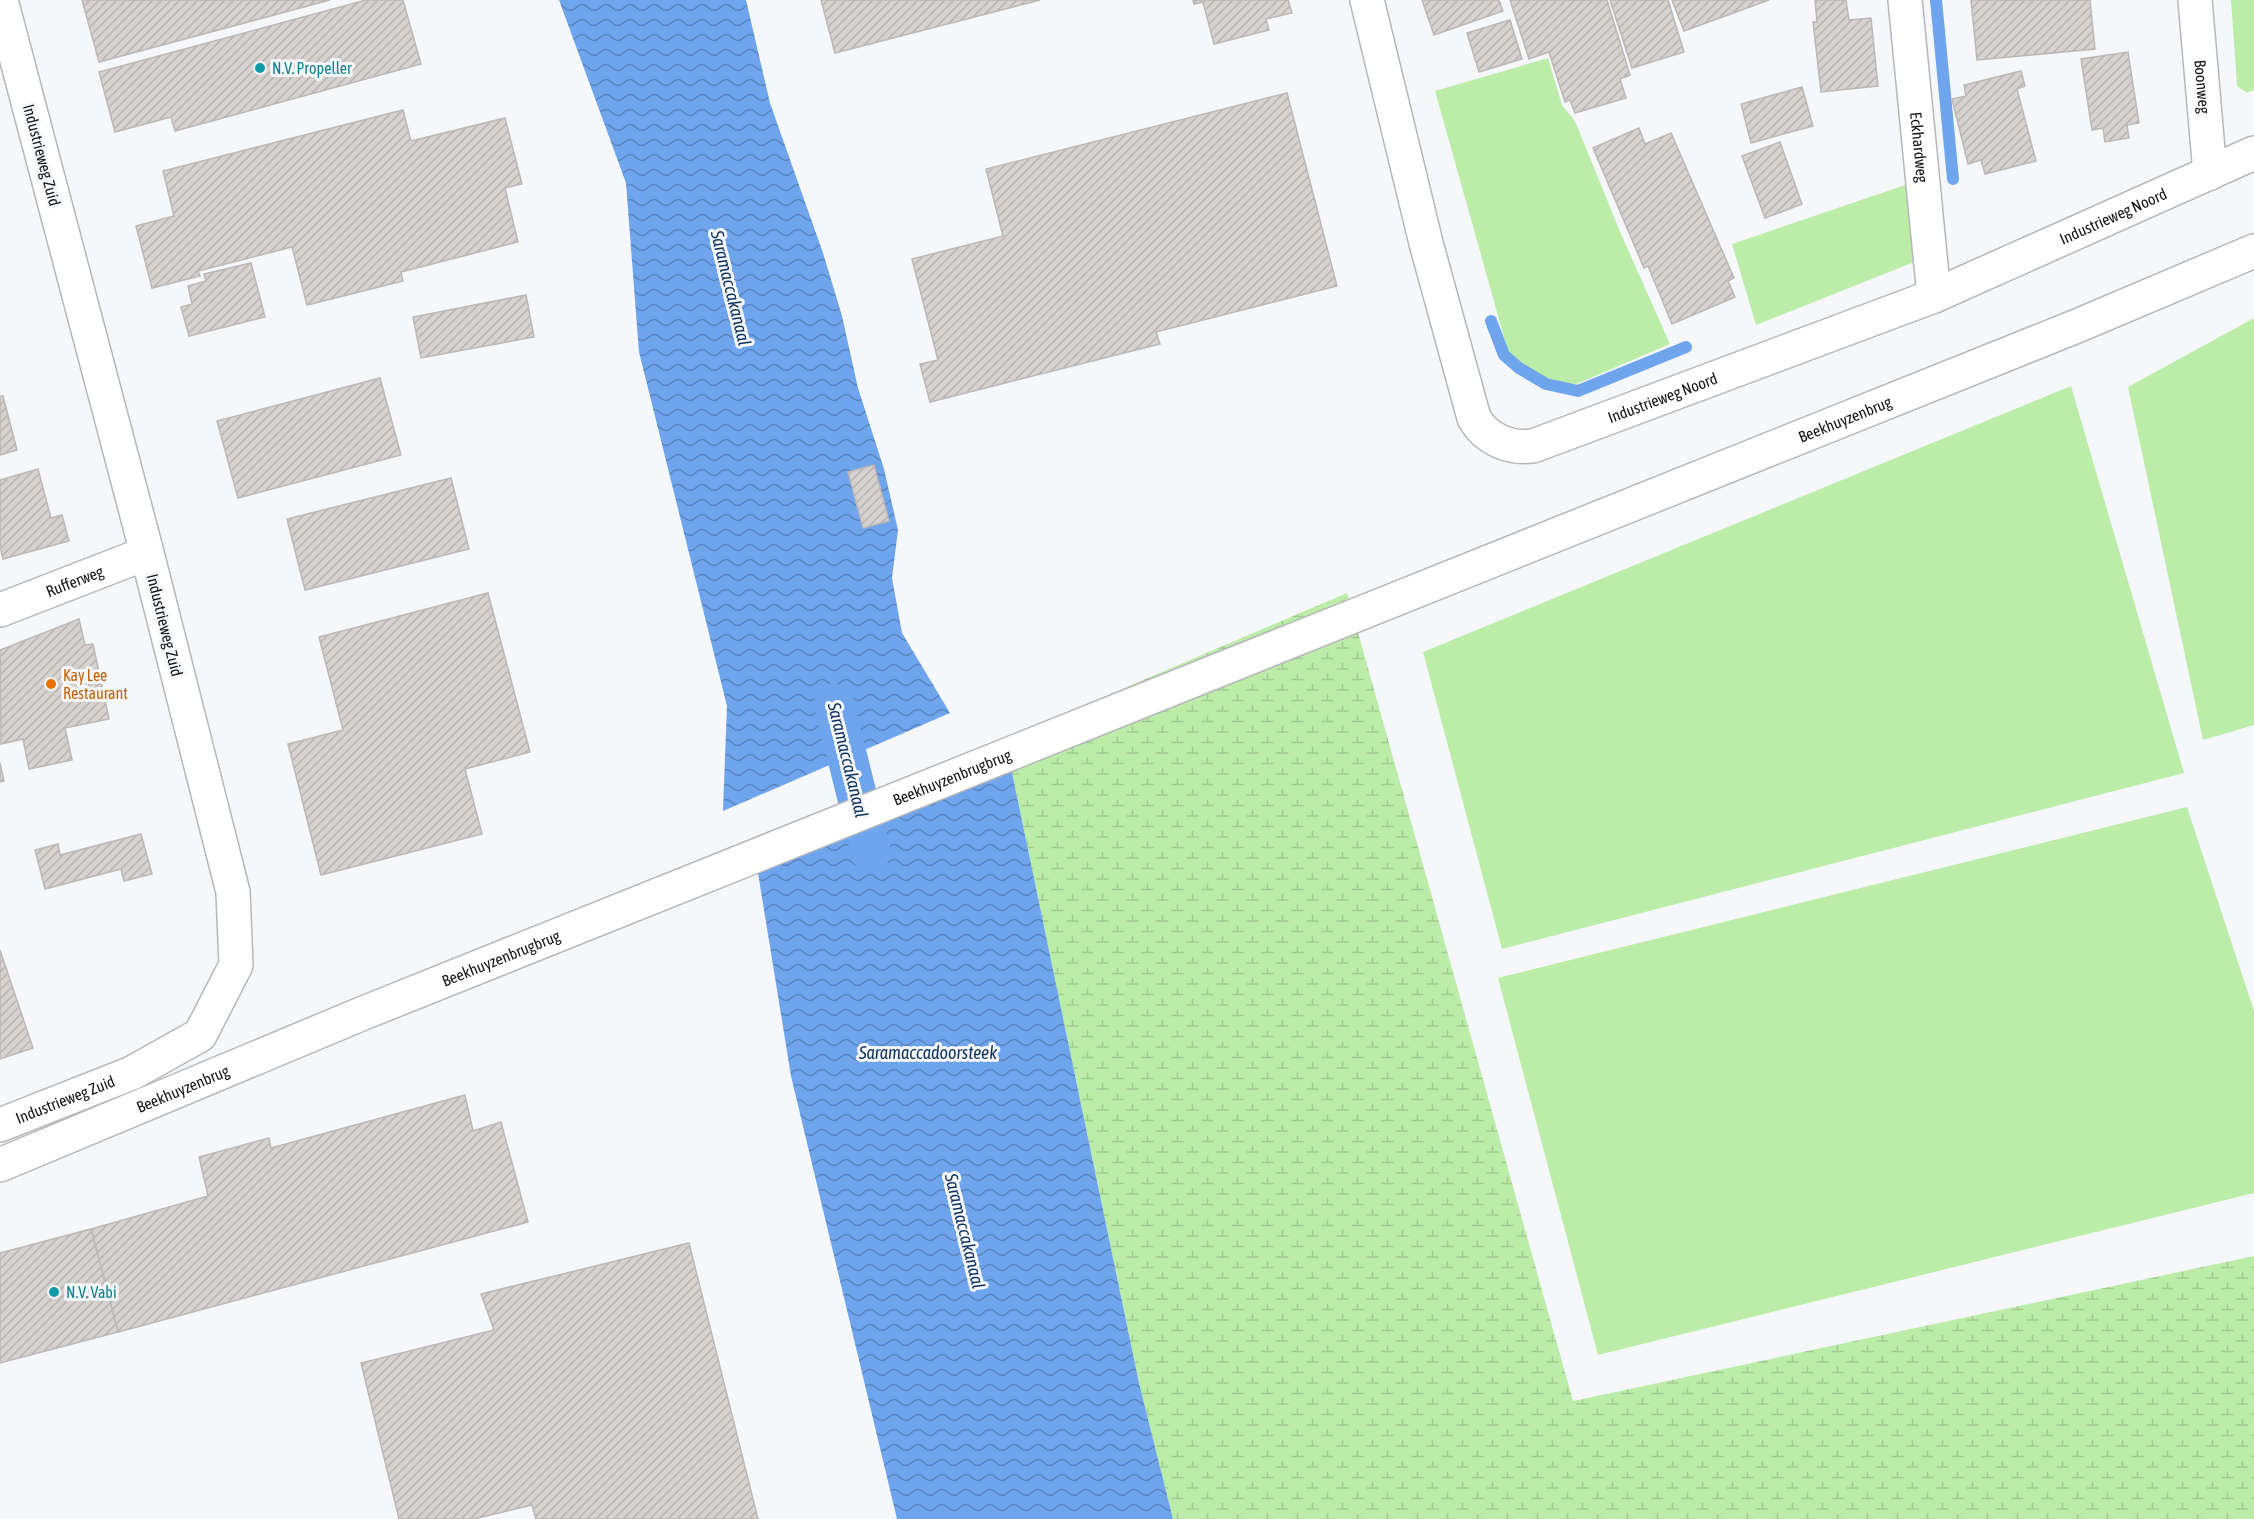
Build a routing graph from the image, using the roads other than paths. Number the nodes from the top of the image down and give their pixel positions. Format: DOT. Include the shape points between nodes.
graph roads {
  1 [pos="1,0"];
  2 [pos="1367,0"];
  3 [pos="1905,0"];
  4 [pos="2194,0"];
  5 [pos="2254,153"];
  6 [pos="2210,173"];
  7 [pos="2254,251"];
  8 [pos="1934,296"];
  9 [pos="147,553"];
  10 [pos="1437,584"];
  11 [pos="0,610"];
  12 [pos="366,1012"];
  13 [pos="0,1125"];
  14 [pos="0,1165"];
  1 -- 9 [label="street, Industrieweg Zuid"];
  2 -- 8 [label="street, Industrieweg Noord" via="1426,243 1474,418 1481,430 1493,438 1508,445 1533,446"];
  3 -- 8 [label="street, Eckhardweg"];
  4 -- 6 [label="street, Boonweg"];
  5 -- 6 [label="street, Industrieweg Noord"];
  6 -- 8 [label="street, Industrieweg Noord"];
  7 -- 10 [label="street, Beekhuyzenbrug"];
  9 -- 11 [label="street, Rufferweg"];
  9 -- 13 [label="street, Industrieweg Zuid" via="233,892 236,965 200,1035 132,1073"];
  10 -- 12 [label="street, Beekhuyzenbrugbrug"];
  12 -- 14 [label="street, Beekhuyzenbrug"];
}
